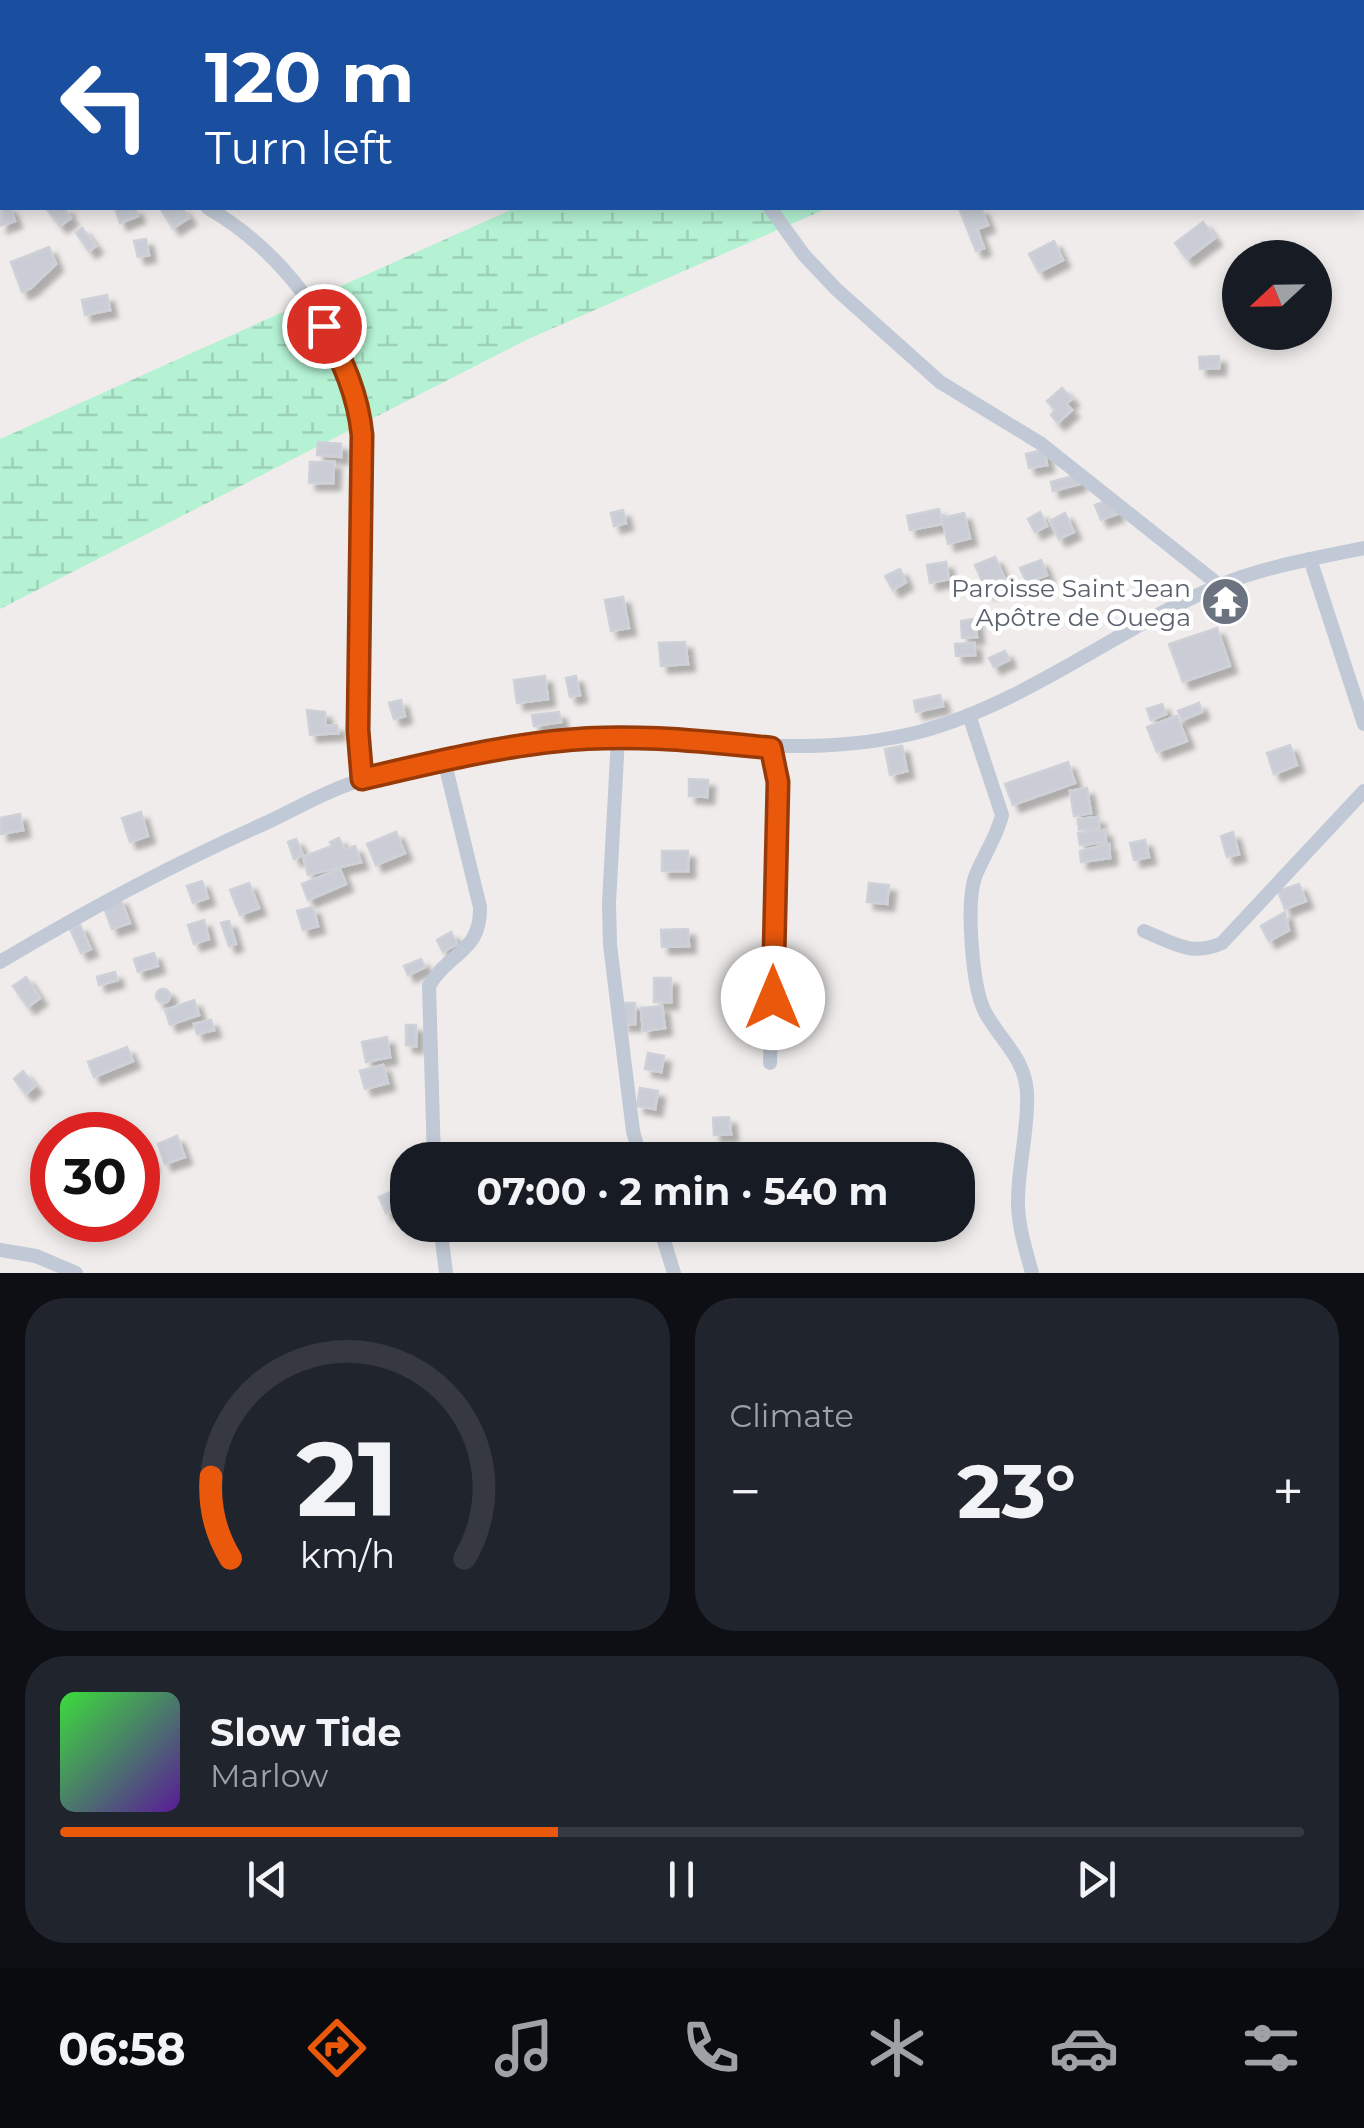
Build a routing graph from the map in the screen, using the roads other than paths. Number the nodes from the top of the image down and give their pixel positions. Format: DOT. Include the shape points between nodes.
graph roads {
  1 [pos="211,210"];
  2 [pos="771,210"];
  3 [pos="1364,548"];
  4 [pos="1310,559"];
  5 [pos="1219,585"];
  6 [pos="968,715"];
  7 [pos="1364,724"];
  8 [pos="618,738"];
  9 [pos="771,748"];
  10 [pos="444,760"];
  11 [pos="362,779"];
  12 [pos="1364,791"];
  13 [pos="1144,932"];
  14 [pos="0,962"];
  15 [pos="770,1063"];
  16 [pos="433,1142"];
  17 [pos="636,1142"];
  18 [pos="442,1242"];
  19 [pos="664,1242"];
  20 [pos="0,1250"];
  21 [pos="76,1273"];
  22 [pos="446,1273"];
  23 [pos="674,1273"];
  24 [pos="1032,1273"];
  1 -- 11 [label="street" via="239,226 284,272 324,326 359,406"];
  2 -- 5 [label="street" via="836,289 940,382 1040,443"];
  3 -- 4 [label="street"];
  4 -- 5 [label="street"];
  4 -- 7 [label="street"];
  5 -- 6 [label="street"];
  6 -- 9 [label="street" via="870,742"];
  6 -- 24 [label="street" via="1002,814 976,876 970,925 984,1010 1022,1068 1018,1205"];
  8 -- 9 [label="street"];
  8 -- 10 [label="street" via="559,740"];
  8 -- 17 [label="street" via="608,904"];
  9 -- 15 [label="street" via="778,782"];
  10 -- 11 [label="street"];
  10 -- 16 [label="street" via="480,924 475,939 429,986"];
  11 -- 14 [label="street" via="137,884"];
  12 -- 13 [label="street" via="1222,943 1196,952"];
  18 -- 22 [label="street"];
  19 -- 23 [label="street"];
  20 -- 21 [label="street"];
}
